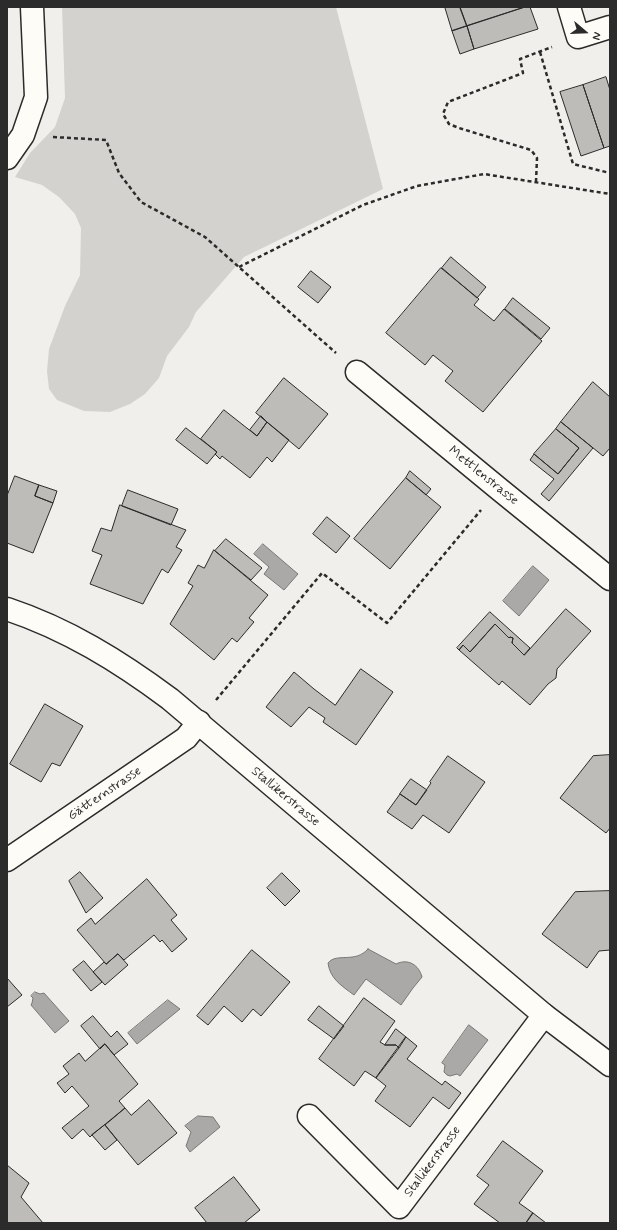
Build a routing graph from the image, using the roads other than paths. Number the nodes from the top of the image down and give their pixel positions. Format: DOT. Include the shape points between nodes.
graph roads {
  1 [pos="32,7"];
  2 [pos="568,7"];
  3 [pos="610,27"];
  4 [pos="7,158"];
  5 [pos="357,372"];
  6 [pos="610,579"];
  7 [pos="7,609"];
  8 [pos="199,722"];
  9 [pos="7,860"];
  10 [pos="544,1014"];
  11 [pos="610,1065"];
  12 [pos="309,1116"];
  1 -- 4 [label="street" via="36,97 23,136"];
  2 -- 3 [label="street" via="578,38"];
  5 -- 6 [label="street, Mettlenstrasse"];
  7 -- 8 [label="street, Stallikerstrasse" via="51,626 97,649 140,676"];
  8 -- 9 [label="street, Gätternstrasse" via="186,738 168,752"];
  8 -- 10 [label="street, Stallikerstrasse"];
  10 -- 11 [label="street, Stallikerstrasse"];
  10 -- 12 [label="street, Stallikerstrasse" via="399,1207"];
}
